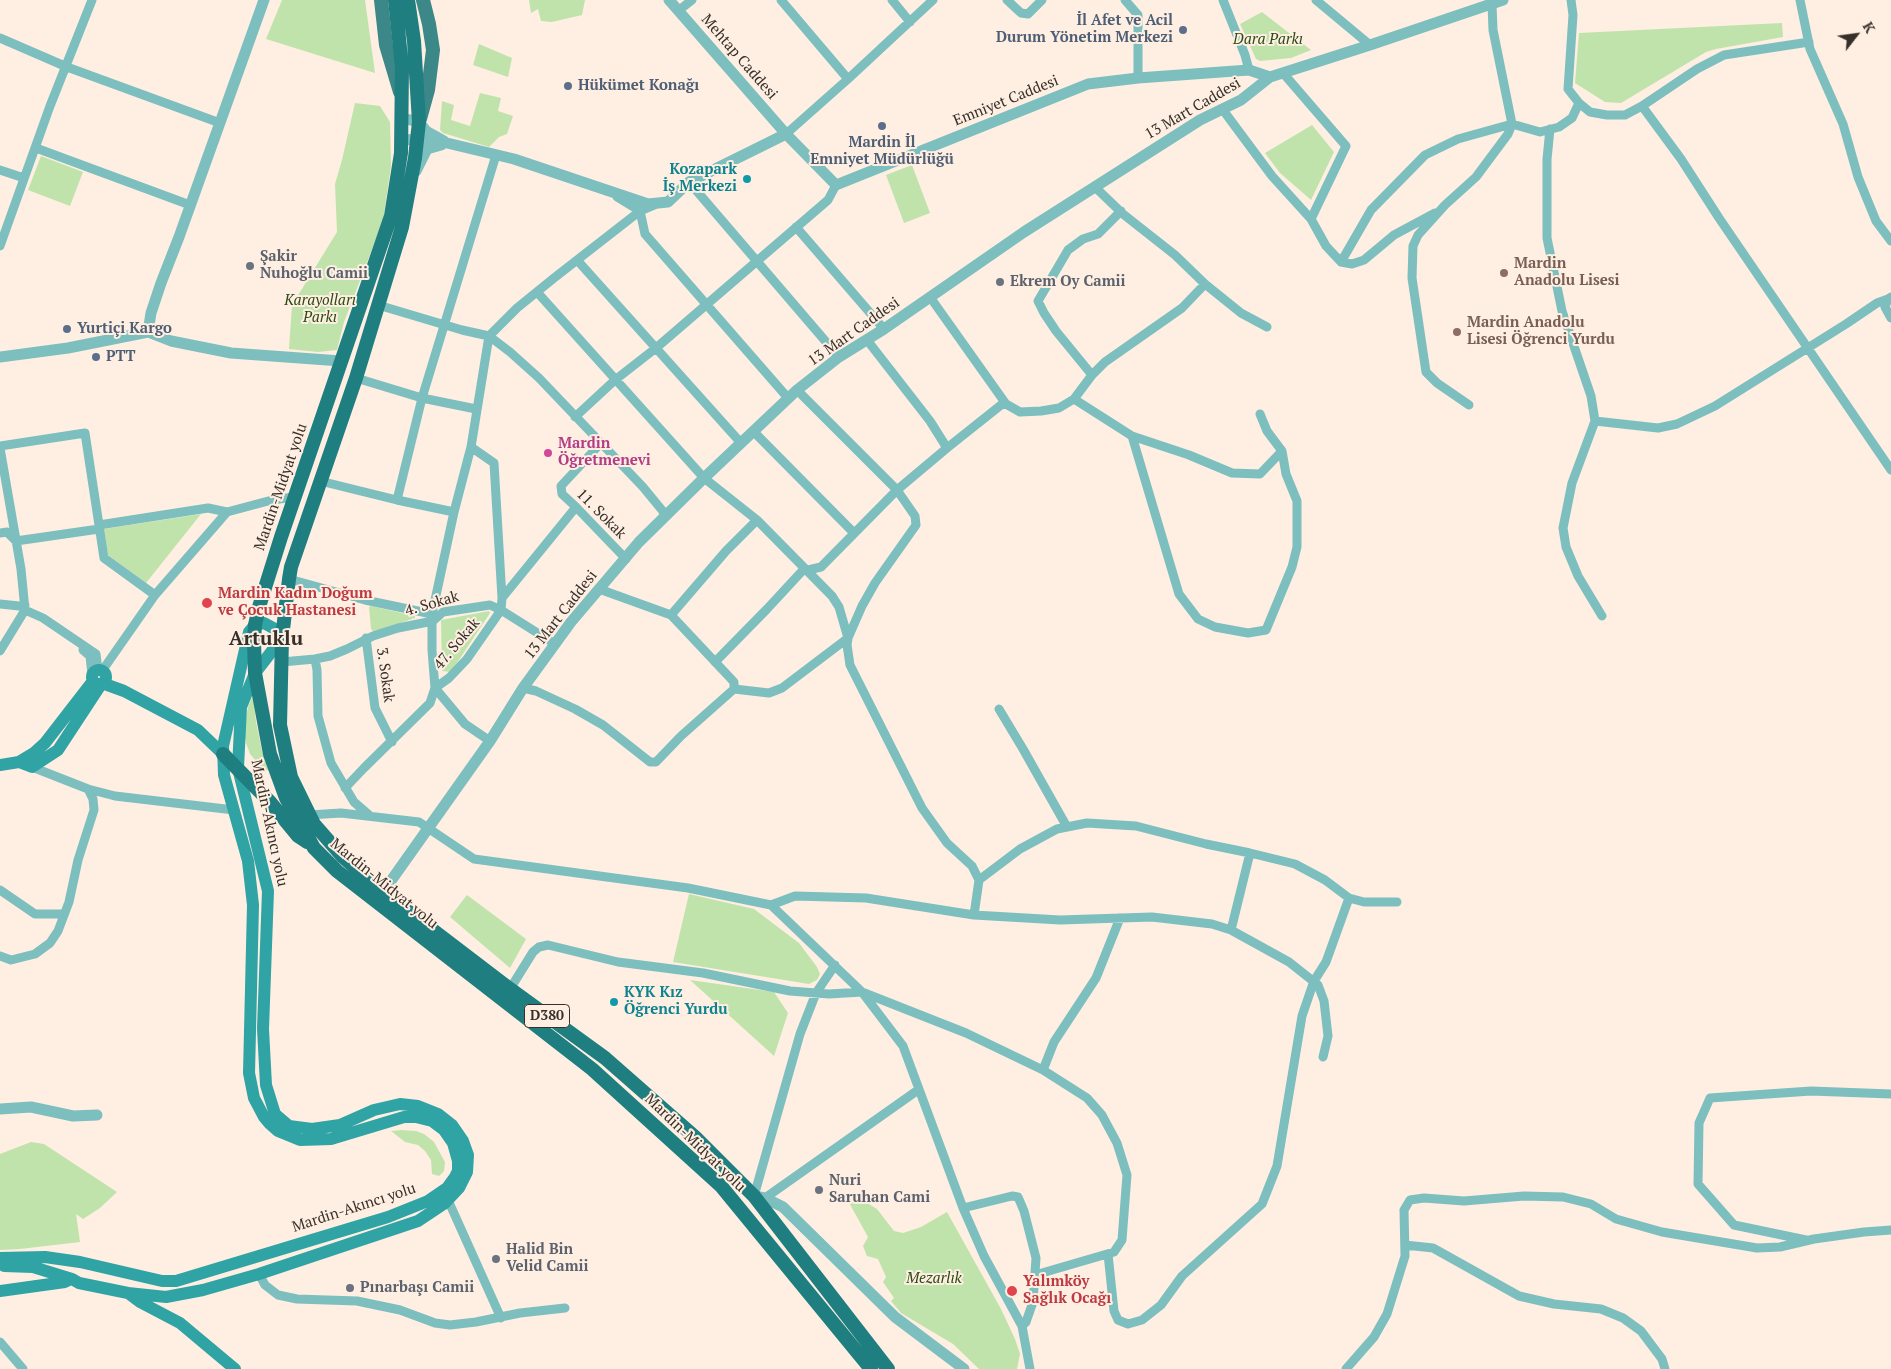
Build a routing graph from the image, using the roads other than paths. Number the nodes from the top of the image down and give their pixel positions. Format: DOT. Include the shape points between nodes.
graph roads {
  1 [pos="92,0"];
  2 [pos="264,0"];
  3 [pos="381,0"];
  4 [pos="395,0"];
  5 [pos="408,0"];
  6 [pos="423,0"];
  7 [pos="669,0"];
  8 [pos="692,0"];
  9 [pos="781,0"];
  10 [pos="892,0"];
  11 [pos="933,0"];
  12 [pos="1007,0"];
  13 [pos="1042,0"];
  14 [pos="1125,0"];
  15 [pos="1223,0"];
  16 [pos="1316,0"];
  17 [pos="1571,0"];
  18 [pos="1800,0"];
  19 [pos="1497,2"];
  20 [pos="678,11"];
  21 [pos="910,22"];
  22 [pos="0,38"];
  23 [pos="1809,42"];
  24 [pos="1370,45"];
  25 [pos="67,66"];
  26 [pos="1248,70"];
  27 [pos="1283,74"];
  28 [pos="1270,77"];
  29 [pos="1138,78"];
  30 [pos="848,79"];
  31 [pos="402,98"];
  32 [pos="1579,103"];
  33 [pos="1642,106"];
  34 [pos="1223,110"];
  35 [pos="402,118"];
  36 [pos="419,122"];
  37 [pos="220,124"];
  38 [pos="1512,124"];
  39 [pos="1550,129"];
  40 [pos="783,135"];
  41 [pos="401,139"];
  42 [pos="416,142"];
  43 [pos="447,143"];
  44 [pos="36,148"];
  45 [pos="496,155"];
  46 [pos="0,170"];
  47 [pos="24,178"];
  48 [pos="689,182"];
  49 [pos="409,184"];
  50 [pos="836,185"];
  51 [pos="1096,188"];
  52 [pos="604,189"];
  53 [pos="660,202"];
  54 [pos="190,205"];
  55 [pos="1442,209"];
  56 [pos="640,211"];
  57 [pos="1121,211"];
  58 [pos="1311,219"];
  59 [pos="796,227"];
  60 [pos="1891,241"];
  61 [pos="0,246"];
  62 [pos="577,260"];
  63 [pos="756,262"];
  64 [pos="1341,262"];
  65 [pos="1205,284"];
  66 [pos="537,292"];
  67 [pos="930,297"];
  68 [pos="1889,298"];
  69 [pos="705,304"];
  70 [pos="378,305"];
  71 [pos="1891,318"];
  72 [pos="445,324"];
  73 [pos="1267,327"];
  74 [pos="884,329"];
  75 [pos="148,332"];
  76 [pos="489,336"];
  77 [pos="867,340"];
  78 [pos="656,348"];
  79 [pos="1808,348"];
  80 [pos="0,357"];
  81 [pos="839,358"];
  82 [pos="341,361"];
  83 [pos="1092,374"];
  84 [pos="356,378"];
  85 [pos="615,380"];
  86 [pos="797,390"];
  87 [pos="422,398"];
  88 [pos="788,398"];
  89 [pos="1074,399"];
  90 [pos="1006,404"];
  91 [pos="1469,405"];
  92 [pos="476,409"];
  93 [pos="1260,414"];
  94 [pos="575,417"];
  95 [pos="1595,421"];
  96 [pos="754,432"];
  97 [pos="1132,436"];
  98 [pos="601,443"];
  99 [pos="742,443"];
  100 [pos="0,447"];
  101 [pos="471,447"];
  102 [pos="947,448"];
  103 [pos="1282,451"];
  104 [pos="1891,470"];
  105 [pos="704,478"];
  106 [pos="320,480"];
  107 [pos="898,490"];
  108 [pos="294,497"];
  109 [pos="397,500"];
  110 [pos="576,506"];
  111 [pos="227,512"];
  112 [pos="454,512"];
  113 [pos="666,516"];
  114 [pos="757,520"];
  115 [pos="99,527"];
  116 [pos="0,533"];
  117 [pos="854,533"];
  118 [pos="16,541"];
  119 [pos="626,559"];
  120 [pos="806,570"];
  121 [pos="289,579"];
  122 [pos="599,589"];
  123 [pos="155,596"];
  124 [pos="502,598"];
  125 [pos="0,604"];
  126 [pos="25,607"];
  127 [pos="501,610"];
  128 [pos="671,615"];
  129 [pos="1602,616"];
  130 [pos="433,617"];
  131 [pos="252,628"];
  132 [pos="282,638"];
  133 [pos="366,638"];
  134 [pos="848,638"];
  135 [pos="555,644"];
  136 [pos="0,651"];
  137 [pos="314,659"];
  138 [pos="282,662"];
  139 [pos="715,662"];
  140 [pos="255,673"];
  141 [pos="97,676"];
  142 [pos="435,688"];
  143 [pos="523,688"];
  144 [pos="734,689"];
  145 [pos="999,709"];
  146 [pos="490,741"];
  147 [pos="392,742"];
  148 [pos="224,754"];
  149 [pos="19,762"];
  150 [pos="1,766"];
  151 [pos="32,767"];
  152 [pos="238,768"];
  153 [pos="345,788"];
  154 [pos="88,789"];
  155 [pos="234,810"];
  156 [pos="369,815"];
  157 [pos="309,816"];
  158 [pos="1067,827"];
  159 [pos="428,829"];
  160 [pos="314,848"];
  161 [pos="1250,853"];
  162 [pos="979,880"];
  163 [pos="0,890"];
  164 [pos="383,892"];
  165 [pos="1349,898"];
  166 [pos="1397,902"];
  167 [pos="771,905"];
  168 [pos="64,914"];
  169 [pos="974,915"];
  170 [pos="1120,918"];
  171 [pos="1231,930"];
  172 [pos="0,956"];
  173 [pos="835,965"];
  174 [pos="1314,981"];
  175 [pos="510,989"];
  176 [pos="862,992"];
  177 [pos="816,993"];
  178 [pos="1323,1057"];
  179 [pos="1043,1070"];
  180 [pos="918,1090"];
  181 [pos="1891,1094"];
  182 [pos="0,1109"];
  183 [pos="98,1115"];
  184 [pos="760,1197"];
  185 [pos="448,1200"];
  186 [pos="963,1208"];
  187 [pos="1891,1230"];
  188 [pos="1809,1241"];
  189 [pos="1405,1246"];
  190 [pos="1108,1254"];
  191 [pos="0,1258"];
  192 [pos="80,1262"];
  193 [pos="0,1266"];
  194 [pos="259,1274"];
  195 [pos="1035,1275"];
  196 [pos="72,1279"];
  197 [pos="0,1291"];
  198 [pos="128,1293"];
  199 [pos="564,1308"];
  200 [pos="501,1318"];
  201 [pos="1022,1326"];
  202 [pos="0,1342"];
  203 [pos="23,1369"];
  204 [pos="235,1369"];
  205 [pos="871,1369"];
  206 [pos="888,1369"];
  207 [pos="964,1369"];
  208 [pos="1030,1369"];
  209 [pos="1346,1369"];
  210 [pos="1665,1369"];
  1 -- 25 [label="street"];
  2 -- 37 [label="street"];
  3 -- 31 [label="main road" via="386,46"];
  4 -- 31 [label="highway, Mardin-Midyat yolu / D380" via="402,59"];
  5 -- 36 [label="highway, Mardin-Midyat yolu / D380"];
  6 -- 36 [label="main road" via="432,50 428,90"];
  7 -- 20 [label="street, Mehtap Caddesi"];
  8 -- 20 [label="street"];
  9 -- 30 [label="street"];
  10 -- 21 [label="street"];
  11 -- 21 [label="street"];
  12 -- 13 [label="street" via="1021,13 1028,14"];
  14 -- 29 [label="street" via="1138,15"];
  15 -- 26 [label="street"];
  16 -- 24 [label="street"];
  17 -- 32 [label="street" via="1573,15 1568,89"];
  18 -- 23 [label="street"];
  19 -- 24 [label="street, 13 Mart Caddesi"];
  19 -- 38 [label="street" via="1493,30"];
  20 -- 40 [label="street, Mehtap Caddesi"];
  21 -- 30 [label="street"];
  22 -- 25 [label="street"];
  23 -- 33 [label="street" via="1724,55"];
  23 -- 60 [label="street" via="1843,124 1858,177 1876,221"];
  24 -- 27 [label="street, 13 Mart Caddesi"];
  25 -- 37 [label="street"];
  25 -- 44 [label="street"];
  26 -- 28 [label="street, Emniyet Caddesi"];
  26 -- 29 [label="street, Emniyet Caddesi"];
  27 -- 28 [label="street, 13 Mart Caddesi"];
  27 -- 58 [label="street" via="1346,146"];
  28 -- 34 [label="street, 13 Mart Caddesi" via="1242,100"];
  29 -- 50 [label="street, Emniyet Caddesi" via="1088,84"];
  30 -- 40 [label="street"];
  31 -- 35 [label="highway, Mardin-Midyat yolu / D380"];
  32 -- 33 [label="street" via="1590,112 1607,115 1625,115"];
  32 -- 39 [label="street" via="1572,118"];
  33 -- 79 [label="street" via="1682,159"];
  34 -- 51 [label="street, 13 Mart Caddesi" via="1200,120"];
  34 -- 58 [label="street" via="1272,176"];
  35 -- 36 [label="street"];
  35 -- 41 [label="highway, Mardin-Midyat yolu / D380"];
  36 -- 42 [label="highway, Mardin-Midyat yolu / D380"];
  36 -- 43 [label="street" via="426,131"];
  37 -- 54 [label="street"];
  38 -- 39 [label="street" via="1540,132"];
  38 -- 55 [label="street" via="1476,177"];
  38 -- 64 [label="street" via="1458,139 1425,155 1370,210"];
  39 -- 95 [label="street" via="1547,238 1562,311 1591,396"];
  40 -- 48 [label="street"];
  40 -- 50 [label="street"];
  41 -- 42 [label="street"];
  41 -- 82 [label="highway, Mardin-Midyat yolu / D380" via="402,152 391,216"];
  42 -- 43 [label="street"];
  42 -- 49 [label="highway, Mardin-Midyat yolu / D380"];
  43 -- 45 [label="street"];
  43 -- 49 [label="street" via="427,149"];
  44 -- 47 [label="street"];
  44 -- 54 [label="street"];
  45 -- 52 [label="street" via="514,158"];
  45 -- 72 [label="street"];
  46 -- 47 [label="street"];
  47 -- 61 [label="street"];
  48 -- 53 [label="street" via="668,202"];
  48 -- 63 [label="street"];
  49 -- 70 [label="highway, Mardin-Midyat yolu / D380" via="402,227"];
  50 -- 59 [label="street" via="828,200"];
  51 -- 57 [label="street"];
  51 -- 67 [label="street, 13 Mart Caddesi" via="1024,232"];
  52 -- 53 [label="street" via="648,204"];
  52 -- 56 [label="street"];
  53 -- 56 [label="street"];
  54 -- 75 [label="street" via="158,290"];
  55 -- 64 [label="street" via="1394,235 1364,260 1352,264"];
  55 -- 91 [label="street" via="1418,234 1413,246 1412,278 1426,372"];
  56 -- 62 [label="street"];
  56 -- 69 [label="street" via="646,234"];
  57 -- 65 [label="street"];
  57 -- 83 [label="street" via="1098,234 1083,239 1068,250 1038,301 1056,330"];
  58 -- 64 [label="street" via="1326,246"];
  59 -- 63 [label="street"];
  59 -- 74 [label="street"];
  62 -- 66 [label="street"];
  62 -- 78 [label="street"];
  63 -- 69 [label="street"];
  63 -- 81 [label="street"];
  65 -- 73 [label="street" via="1241,313"];
  65 -- 83 [label="street" via="1182,308 1104,362"];
  66 -- 76 [label="street"];
  66 -- 85 [label="street"];
  67 -- 74 [label="street, 13 Mart Caddesi"];
  67 -- 90 [label="street"];
  68 -- 71 [label="street" via="1885,307"];
  68 -- 79 [label="street"];
  69 -- 78 [label="street"];
  69 -- 88 [label="street"];
  70 -- 72 [label="street"];
  70 -- 84 [label="highway, Mardin-Midyat yolu / D380"];
  72 -- 76 [label="street"];
  72 -- 87 [label="street"];
  74 -- 77 [label="street, 13 Mart Caddesi"];
  75 -- 80 [label="street"];
  75 -- 82 [label="street" via="171,341 231,353"];
  76 -- 92 [label="street"];
  76 -- 94 [label="street" via="539,378"];
  77 -- 81 [label="street, 13 Mart Caddesi"];
  77 -- 102 [label="street"];
  78 -- 85 [label="street"];
  78 -- 99 [label="street"];
  79 -- 95 [label="street" via="1715,406 1677,424 1658,428"];
  79 -- 104 [label="street"];
  81 -- 86 [label="street, 13 Mart Caddesi"];
  82 -- 108 [label="highway, Mardin-Midyat yolu / D380"];
  83 -- 89 [label="street"];
  84 -- 87 [label="street"];
  84 -- 106 [label="highway, Mardin-Midyat yolu / D380"];
  85 -- 94 [label="street"];
  85 -- 105 [label="street"];
  86 -- 88 [label="street, 13 Mart Caddesi"];
  86 -- 107 [label="street"];
  87 -- 92 [label="street"];
  87 -- 109 [label="street"];
  88 -- 96 [label="street, 13 Mart Caddesi"];
  89 -- 90 [label="street" via="1059,408 1041,412 1020,412"];
  89 -- 97 [label="street"];
  90 -- 102 [label="street"];
  92 -- 101 [label="street"];
  93 -- 103 [label="street" via="1267,431"];
  94 -- 98 [label="street"];
  95 -- 129 [label="street" via="1572,483 1563,528 1566,548 1578,576"];
  96 -- 99 [label="street, 13 Mart Caddesi"];
  96 -- 117 [label="street"];
  97 -- 103 [label="street" via="1232,473 1260,474"];
  97 -- 103 [label="street" via="1179,594 1198,619 1215,627 1248,633 1266,630 1297,547 1297,501 1286,474"];
  98 -- 110 [label="street, 11. Sokak" via="561,486 562,494"];
  98 -- 113 [label="street"];
  99 -- 105 [label="street, 13 Mart Caddesi"];
  100 -- 115 [label="street" via="85,433"];
  100 -- 118 [label="street"];
  101 -- 112 [label="street"];
  101 -- 124 [label="street, 47. Sokak" via="494,463"];
  102 -- 107 [label="street"];
  105 -- 113 [label="street, 13 Mart Caddesi"];
  105 -- 114 [label="street"];
  106 -- 109 [label="street"];
  106 -- 121 [label="highway, Mardin-Midyat yolu / D380"];
  107 -- 117 [label="street"];
  107 -- 134 [label="street" via="915,516 916,525 875,583"];
  108 -- 111 [label="street"];
  108 -- 131 [label="highway, Mardin-Midyat yolu / D380"];
  109 -- 112 [label="street"];
  110 -- 119 [label="street, 11. Sokak"];
  110 -- 124 [label="street"];
  111 -- 115 [label="street" via="208,508"];
  111 -- 123 [label="street"];
  112 -- 130 [label="street"];
  113 -- 119 [label="street, 13 Mart Caddesi"];
  114 -- 120 [label="street"];
  114 -- 128 [label="street"];
  115 -- 118 [label="street"];
  115 -- 123 [label="street" via="104,558"];
  116 -- 118 [label="street" via="6,532"];
  117 -- 120 [label="street" via="821,567"];
  118 -- 126 [label="street"];
  119 -- 122 [label="street, 13 Mart Caddesi"];
  120 -- 134 [label="street" via="839,607"];
  120 -- 139 [label="street"];
  121 -- 130 [label="street"];
  121 -- 132 [label="highway, Mardin-Midyat yolu / D380"];
  122 -- 128 [label="street"];
  122 -- 135 [label="street, 13 Mart Caddesi"];
  123 -- 141 [label="street"];
  124 -- 127 [label="street, 47. Sokak"];
  125 -- 126 [label="street"];
  126 -- 136 [label="street"];
  126 -- 141 [label="street" via="96,654"];
  127 -- 130 [label="street, 4. Sokak" via="490,605 443,612"];
  127 -- 135 [label="street, 4. Sokak"];
  127 -- 142 [label="street, 47. Sokak" via="467,659"];
  128 -- 139 [label="street"];
  130 -- 133 [label="street, 4. Sokak"];
  130 -- 142 [label="street"];
  131 -- 132 [label="main road" via="264,623 270,625"];
  131 -- 140 [label="highway, Mardin-Midyat yolu / D380"];
  131 -- 148 [label="main road, Mardin-Akıncı yolu" via="223,746"];
  132 -- 138 [label="highway, Mardin-Midyat yolu / D380"];
  132 -- 140 [label="main road, Mardin-Akıncı yolu"];
  133 -- 137 [label="street, 4. Sokak" via="347,649"];
  133 -- 147 [label="street, 3. Sokak" via="375,708"];
  134 -- 144 [label="street" via="782,688 769,693"];
  134 -- 162 [label="street" via="850,665 922,808 947,843 972,866"];
  135 -- 143 [label="street, 13 Mart Caddesi"];
  137 -- 138 [label="street, 4. Sokak"];
  137 -- 153 [label="street" via="323,738 331,763"];
  138 -- 157 [label="highway, Mardin-Midyat yolu / D380" via="280,725 291,777"];
  139 -- 144 [label="street" via="734,682"];
  140 -- 152 [label="main road, Mardin-Akıncı yolu" via="241,707"];
  140 -- 160 [label="highway, Mardin-Midyat yolu / D380" via="270,754 286,798"];
  141 -- 148 [label="main road" via="198,730"];
  141 -- 149 [label="main road" via="45,743"];
  141 -- 151 [label="main road" via="58,750"];
  142 -- 146 [label="street" via="465,724"];
  142 -- 147 [label="street, 47. Sokak" via="430,703"];
  143 -- 144 [label="street" via="536,690 603,725 650,762 656,762"];
  143 -- 146 [label="street, 13 Mart Caddesi"];
  145 -- 158 [label="street"];
  146 -- 159 [label="street, 13 Mart Caddesi"];
  147 -- 153 [label="street, 47. Sokak"];
  148 -- 152 [label="highway"];
  148 -- 155 [label="main road, Mardin-Akıncı yolu" via="224,775"];
  149 -- 150 [label="main road"];
  149 -- 151 [label="main road"];
  151 -- 154 [label="street"];
  152 -- 160 [label="highway" via="298,836"];
  152 -- 185 [label="main road, Mardin-Akıncı yolu" via="268,891 263,1029 266,1085 275,1114 289,1126 312,1130 340,1125 374,1110 400,1104 418,1106 438,1114 452,1125 468,1155 467,1172"];
  153 -- 156 [label="street" via="354,802"];
  154 -- 155 [label="street" via="115,796"];
  154 -- 168 [label="street" via="94,810"];
  155 -- 192 [label="main road, Mardin-Akıncı yolu" via="248,861 253,905 250,1073 254,1098 264,1117 278,1131 311,1141 331,1140 404,1117 424,1118 438,1124 449,1137 456,1153 458,1171 447,1188 428,1201 388,1217 176,1281 162,1282"];
  156 -- 157 [label="street"];
  156 -- 159 [label="street" via="419,822"];
  157 -- 164 [label="highway, Mardin-Midyat yolu / D380" via="342,856"];
  158 -- 161 [label="street" via="1087,823 1136,826"];
  158 -- 162 [label="street" via="1020,849"];
  159 -- 164 [label="street, 13 Mart Caddesi"];
  159 -- 167 [label="street" via="474,859 688,888"];
  160 -- 205 [label="highway, Mardin-Midyat yolu / D380" via="337,871 592,1069 721,1186"];
  161 -- 165 [label="street" via="1295,864"];
  161 -- 171 [label="street"];
  162 -- 169 [label="street"];
  163 -- 168 [label="street" via="36,914"];
  164 -- 175 [label="highway, Mardin-Midyat yolu / D380"];
  165 -- 166 [label="street" via="1364,902"];
  165 -- 174 [label="street" via="1326,962"];
  167 -- 169 [label="street" via="795,896 866,898"];
  167 -- 173 [label="street"];
  168 -- 172 [label="street" via="58,932 35,954 11,960"];
  169 -- 170 [label="street" via="1060,920"];
  170 -- 171 [label="street" via="1152,917 1212,924"];
  170 -- 179 [label="street" via="1096,978 1054,1042"];
  171 -- 174 [label="street" via="1289,962"];
  173 -- 176 [label="street"];
  173 -- 177 [label="street"];
  174 -- 178 [label="street" via="1324,1001 1328,1036"];
  174 -- 190 [label="street" via="1302,1016 1277,1166 1262,1204 1182,1276 1161,1305 1142,1320 1128,1324 1118,1320 1114,1311"];
  175 -- 177 [label="street" via="533,952 548,945 618,962"];
  175 -- 184 [label="highway, Mardin-Midyat yolu / D380" via="645,1091"];
  176 -- 177 [label="street"];
  176 -- 179 [label="street" via="966,1033"];
  176 -- 180 [label="street" via="903,1046"];
  177 -- 184 [label="street" via="800,1034"];
  179 -- 190 [label="street" via="1087,1098 1102,1115 1117,1143 1127,1175 1125,1213 1122,1240 1114,1252"];
  180 -- 184 [label="street"];
  180 -- 186 [label="street"];
  181 -- 188 [label="street" via="1811,1091 1710,1098 1699,1123 1698,1184 1734,1225"];
  182 -- 183 [label="street" via="31,1107 74,1116"];
  184 -- 206 [label="highway, Mardin-Midyat yolu / D380"];
  184 -- 207 [label="street" via="783,1207 895,1317"];
  185 -- 194 [label="main road, Mardin-Akıncı yolu" via="418,1221"];
  185 -- 200 [label="street"];
  186 -- 195 [label="street" via="1018,1197 1036,1258"];
  186 -- 201 [label="street" via="984,1256"];
  187 -- 188 [label="street"];
  188 -- 189 [label="street" via="1757,1248 1662,1232 1563,1197 1524,1196 1464,1201 1410,1200 1404,1210"];
  189 -- 209 [label="street" via="1405,1256 1387,1314 1374,1337"];
  189 -- 210 [label="street" via="1432,1248 1519,1296 1601,1310 1622,1318 1641,1331 1662,1359"];
  190 -- 195 [label="street"];
  191 -- 192 [label="main road, Mardin-Akıncı yolu" via="45,1257"];
  192 -- 196 [label="main road" via="72,1266"];
  193 -- 196 [label="main road, Mardin-Akıncı yolu" via="33,1267"];
  194 -- 198 [label="main road, Mardin-Akıncı yolu" via="166,1297"];
  194 -- 200 [label="street" via="278,1295 297,1299 357,1301 450,1325"];
  195 -- 201 [label="street" via="1033,1302"];
  196 -- 197 [label="main road"];
  196 -- 198 [label="main road, Mardin-Akıncı yolu"];
  198 -- 204 [label="main road" via="180,1323"];
  199 -- 200 [label="street"];
  201 -- 208 [label="street"];
  202 -- 203 [label="street"];
}
